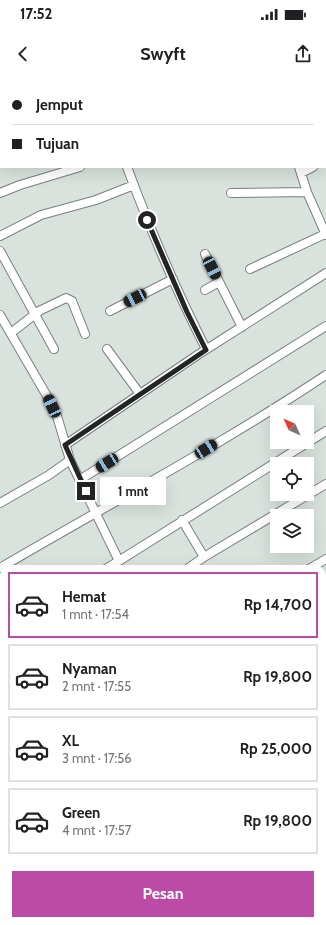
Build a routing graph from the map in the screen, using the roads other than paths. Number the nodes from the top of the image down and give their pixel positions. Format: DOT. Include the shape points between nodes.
graph roads {
  1 [pos="77,168"];
  2 [pos="127,168"];
  3 [pos="300,170"];
  4 [pos="134,186"];
  5 [pos="306,192"];
  6 [pos="231,193"];
  7 [pos="0,194"];
  8 [pos="326,234"];
  9 [pos="0,236"];
  10 [pos="0,251"];
  11 [pos="205,254"];
  12 [pos="250,269"];
  13 [pos="326,273"];
  14 [pos="173,279"];
  15 [pos="219,282"];
  16 [pos="205,290"];
  17 [pos="110,311"];
  18 [pos="35,314"];
  19 [pos="0,315"];
  20 [pos="326,326"];
  21 [pos="242,327"];
  22 [pos="11,333"];
  23 [pos="85,334"];
  24 [pos="54,349"];
  25 [pos="107,349"];
  26 [pos="206,350"];
  27 [pos="326,375"];
  28 [pos="140,394"];
  29 [pos="326,431"];
  30 [pos="65,445"];
  31 [pos="70,460"];
  32 [pos="81,480"];
  33 [pos="326,484"];
  34 [pos="0,503"];
  35 [pos="97,513"];
  36 [pos="182,520"];
  37 [pos="204,557"];
  38 [pos="326,559"];
  39 [pos="119,561"];
  40 [pos="5,565"];
  41 [pos="112,565"];
  42 [pos="193,565"];
  43 [pos="316,565"];
  1 -- 7 [label="street" via="20,185"];
  2 -- 4 [label="street"];
  3 -- 5 [label="street"];
  4 -- 9 [label="street" via="96,200 51,212"];
  4 -- 14 [label="street"];
  5 -- 6 [label="street"];
  5 -- 8 [label="street"];
  8 -- 12 [label="street"];
  10 -- 18 [label="street"];
  11 -- 15 [label="street"];
  13 -- 21 [label="street"];
  14 -- 17 [label="street"];
  14 -- 26 [label="street"];
  15 -- 16 [label="street"];
  15 -- 21 [label="street"];
  18 -- 22 [label="street"];
  18 -- 23 [label="street" via="63,299 69,299"];
  18 -- 24 [label="street"];
  19 -- 22 [label="street"];
  20 -- 32 [label="street"];
  21 -- 26 [label="street"];
  22 -- 30 [label="street" via="57,416"];
  25 -- 28 [label="street"];
  26 -- 28 [label="street"];
  27 -- 35 [label="street"];
  28 -- 30 [label="street"];
  29 -- 36 [label="street"];
  30 -- 31 [label="street"];
  31 -- 32 [label="street"];
  31 -- 34 [label="street"];
  32 -- 35 [label="street"];
  33 -- 37 [label="street"];
  35 -- 39 [label="street"];
  35 -- 40 [label="street"];
  36 -- 37 [label="street"];
  36 -- 39 [label="street"];
  37 -- 42 [label="street"];
  38 -- 43 [label="street"];
  39 -- 41 [label="street"];
}
